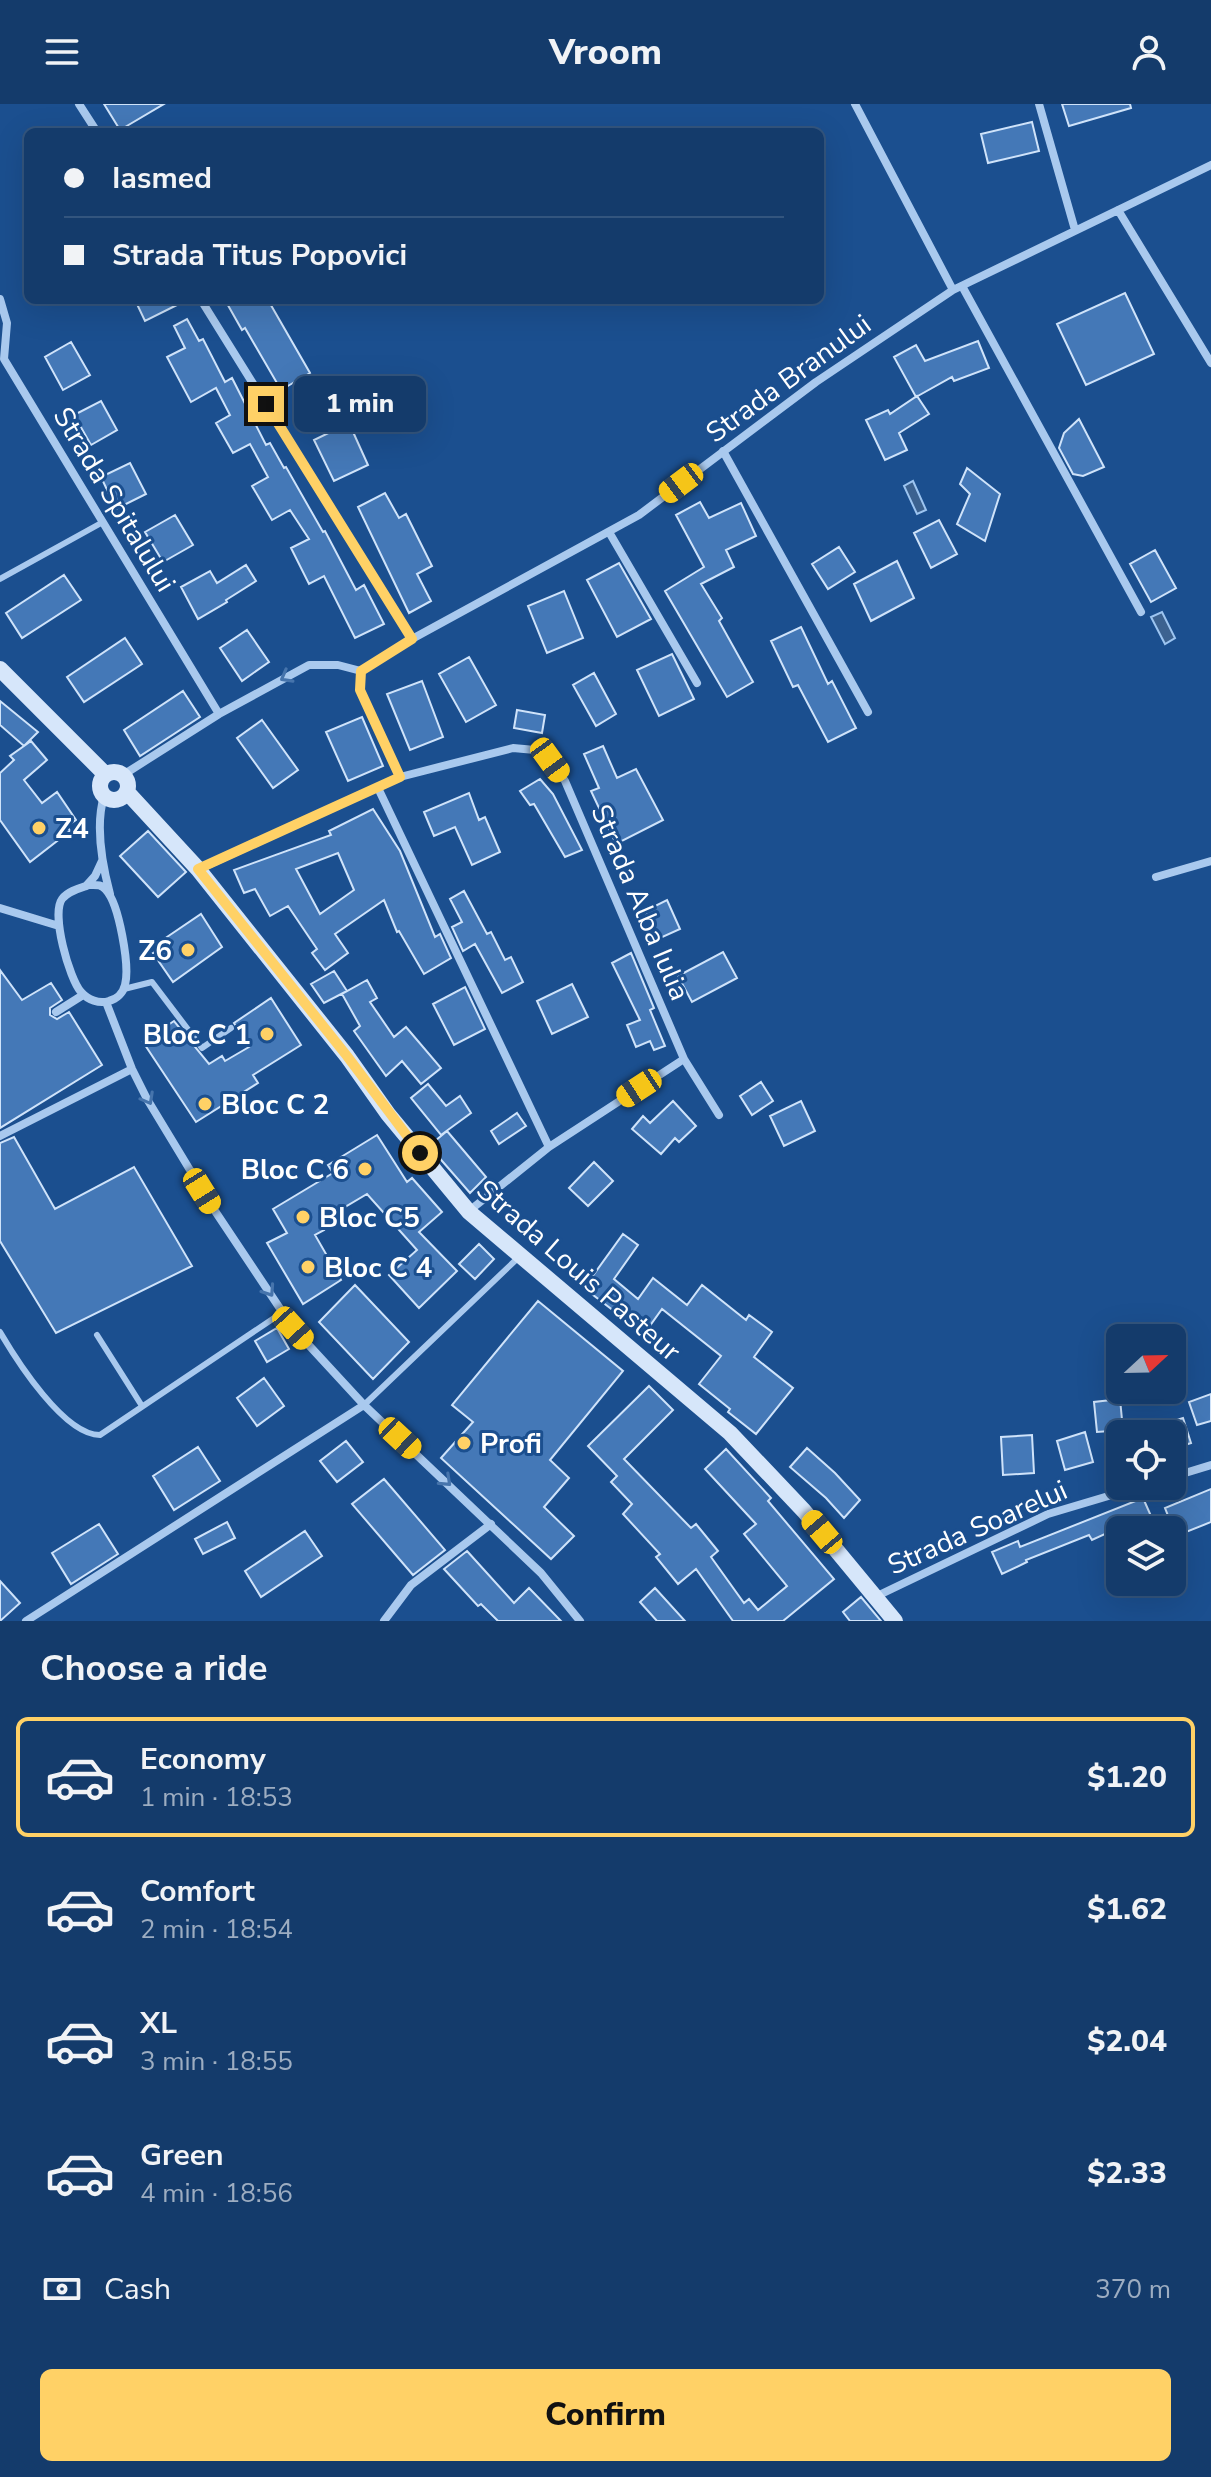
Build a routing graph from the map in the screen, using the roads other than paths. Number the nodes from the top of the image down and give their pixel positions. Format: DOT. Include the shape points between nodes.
graph roads {
  1 [pos="79,104"];
  2 [pos="855,104"];
  3 [pos="1039,104"];
  4 [pos="94,128"];
  5 [pos="1211,165"];
  6 [pos="1118,210"];
  7 [pos="1075,230"];
  8 [pos="957,288"];
  9 [pos="0,299"];
  10 [pos="203,304"];
  11 [pos="1211,363"];
  12 [pos="723,451"];
  13 [pos="103,522"];
  14 [pos="609,532"];
  15 [pos="0,579"];
  16 [pos="1141,612"];
  17 [pos="412,639"];
  18 [pos="0,669"];
  19 [pos="361,671"];
  20 [pos="697,683"];
  21 [pos="868,712"];
  22 [pos="219,714"];
  23 [pos="105,774"];
  24 [pos="400,777"];
  25 [pos="125,784"];
  26 [pos="378,788"];
  27 [pos="104,796"];
  28 [pos="103,860"];
  29 [pos="1211,861"];
  30 [pos="198,869"];
  31 [pos="1156,877"];
  32 [pos="86,886"];
  33 [pos="112,899"];
  34 [pos="61,900"];
  35 [pos="0,908"];
  36 [pos="35,918"];
  37 [pos="59,926"];
  38 [pos="124,989"];
  39 [pos="83,995"];
  40 [pos="106,1002"];
  41 [pos="56,1012"];
  42 [pos="231,1028"];
  43 [pos="684,1059"];
  44 [pos="132,1069"];
  45 [pos="719,1115"];
  46 [pos="0,1136"];
  47 [pos="549,1147"];
  48 [pos="469,1212"];
  49 [pos="520,1256"];
  50 [pos="283,1312"];
  51 [pos="0,1332"];
  52 [pos="97,1335"];
  53 [pos="364,1405"];
  54 [pos="142,1406"];
  55 [pos="1211,1465"];
  56 [pos="1186,1473"];
  57 [pos="1106,1497"];
  58 [pos="491,1524"];
  59 [pos="877,1596"];
  60 [pos="26,1621"];
  61 [pos="384,1621"];
  62 [pos="580,1621"];
  63 [pos="895,1621"];
  1 -- 4 [label="street"];
  2 -- 8 [label="street"];
  3 -- 7 [label="street"];
  5 -- 6 [label="street, Strada Branului"];
  6 -- 7 [label="street, Strada Branului"];
  6 -- 11 [label="street"];
  7 -- 8 [label="street, Strada Branului"];
  8 -- 12 [label="street, Strada Branului" via="835,368"];
  8 -- 16 [label="street"];
  9 -- 13 [label="street, Strada Spitalului" via="7,323 4,359"];
  10 -- 17 [label="street"];
  12 -- 14 [label="street, Strada Branului"];
  12 -- 21 [label="street"];
  13 -- 15 [label="lane"];
  13 -- 22 [label="street, Strada Spitalului"];
  14 -- 17 [label="street, Strada Branului"];
  14 -- 20 [label="street"];
  17 -- 19 [label="street, Strada Branului"];
  18 -- 23 [label="main road"];
  19 -- 22 [label="street, one-way" via="309,665"];
  19 -- 24 [label="street" via="360,690"];
  22 -- 25 [label="street"];
  23 -- 25 [label="main road" via="115,771"];
  23 -- 27 [label="main road" via="99,787"];
  24 -- 26 [label="street"];
  24 -- 43 [label="street, Strada Alba Iulia" via="513,748 535,750 550,760 565,781"];
  25 -- 27 [label="main road" via="116,800"];
  25 -- 30 [label="main road, Strada Louis Pasteur"];
  26 -- 30 [label="street"];
  26 -- 47 [label="street"];
  27 -- 28 [label="street"];
  28 -- 32 [label="street"];
  28 -- 33 [label="street"];
  29 -- 31 [label="street"];
  30 -- 48 [label="main road, Strada Louis Pasteur"];
  32 -- 33 [label="street" via="99,885"];
  32 -- 34 [label="street"];
  33 -- 38 [label="street"];
  34 -- 36 [label="street"];
  34 -- 37 [label="street"];
  35 -- 36 [label="street"];
  36 -- 37 [label="street"];
  37 -- 39 [label="street"];
  38 -- 40 [label="street"];
  38 -- 42 [label="lane" via="152,982 202,1048"];
  39 -- 40 [label="street"];
  39 -- 41 [label="street"];
  40 -- 44 [label="street"];
  43 -- 45 [label="street, Strada Alba Iulia"];
  43 -- 47 [label="street"];
  44 -- 46 [label="street"];
  44 -- 50 [label="street, one-way" via="206,1197"];
  47 -- 48 [label="street"];
  48 -- 49 [label="main road, Strada Louis Pasteur"];
  49 -- 53 [label="lane"];
  49 -- 59 [label="main road, Strada Louis Pasteur" via="730,1433"];
  50 -- 53 [label="street"];
  50 -- 54 [label="lane"];
  51 -- 54 [label="lane" via="29,1378 84,1432 100,1435"];
  52 -- 54 [label="lane"];
  53 -- 58 [label="street, one-way"];
  53 -- 60 [label="street"];
  55 -- 56 [label="street"];
  57 -- 59 [label="street, Strada Soarelui" via="1048,1514"];
  58 -- 61 [label="street" via="411,1585"];
  58 -- 62 [label="street"];
  59 -- 63 [label="main road, Strada Louis Pasteur"];
}
